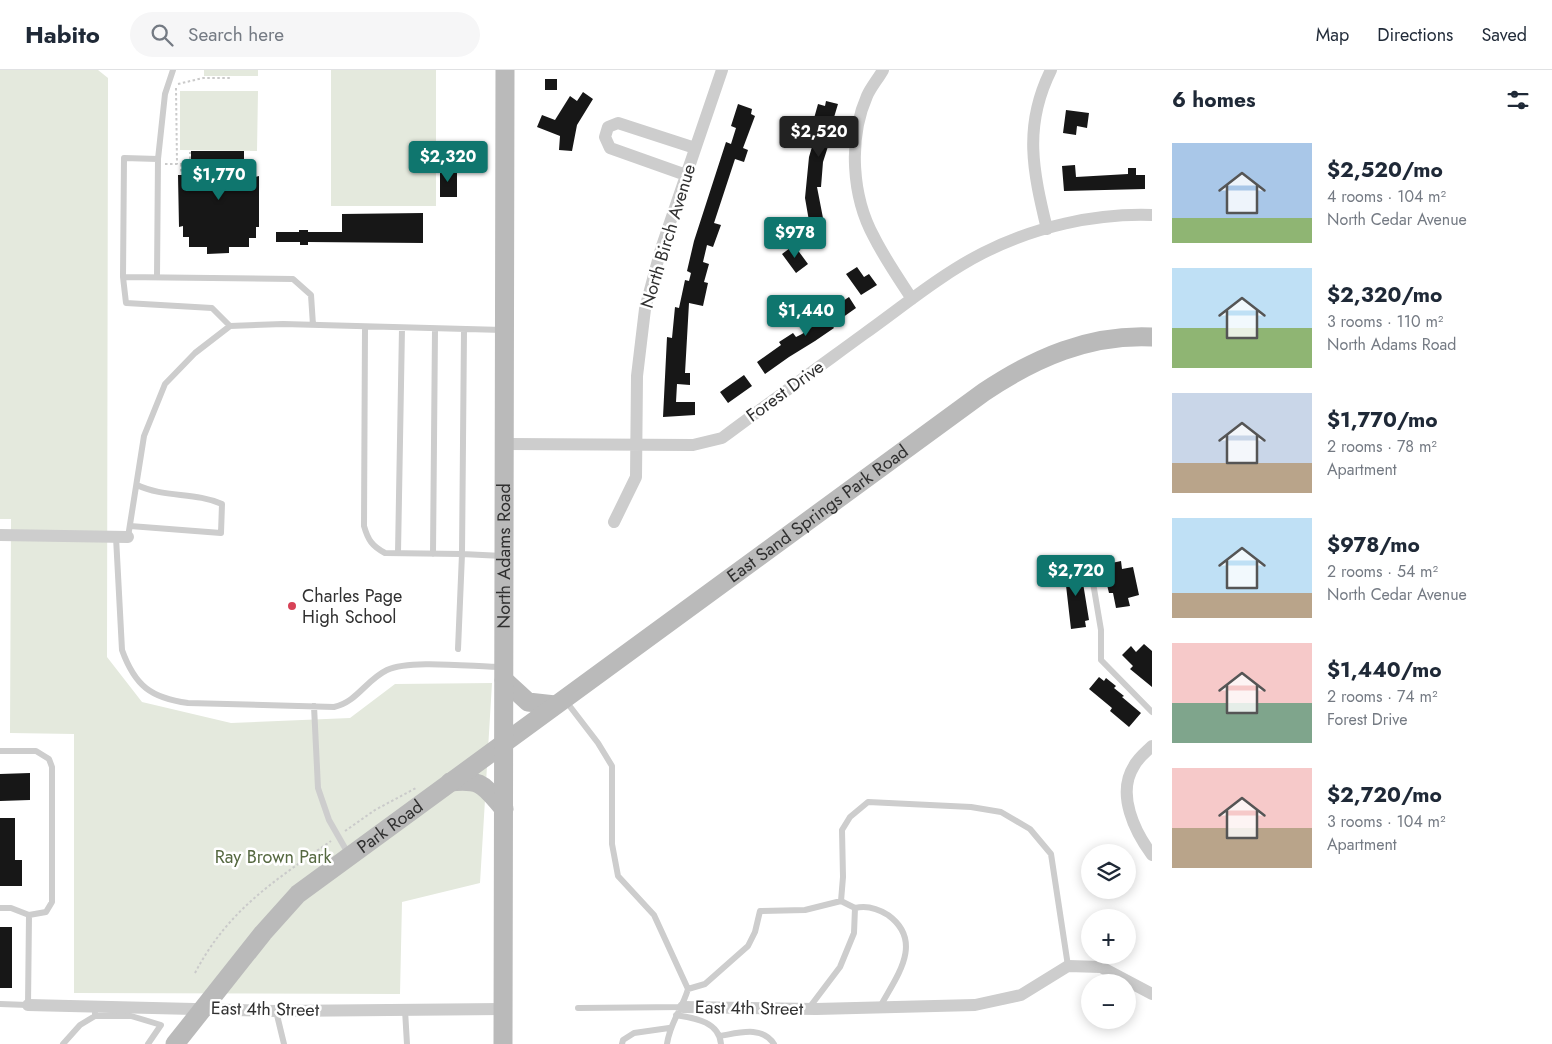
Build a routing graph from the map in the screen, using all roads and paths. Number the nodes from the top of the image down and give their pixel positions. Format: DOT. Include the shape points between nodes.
graph roads {
  1 [pos="174,70"];
  2 [pos="505,70"];
  3 [pos="722,70"];
  4 [pos="883,70"];
  5 [pos="1051,70"];
  6 [pos="230,76"];
  7 [pos="695,148"];
  8 [pos="190,152"];
  9 [pos="158,161"];
  10 [pos="177,164"];
  11 [pos="181,164"];
  12 [pos="181,174"];
  13 [pos="686,175"];
  14 [pos="1152,215"];
  15 [pos="1047,228"];
  16 [pos="123,277"];
  17 [pos="157,277"];
  18 [pos="912,299"];
  19 [pos="313,325"];
  20 [pos="230,326"];
  21 [pos="365,327"];
  22 [pos="402,328"];
  23 [pos="435,330"];
  24 [pos="464,330"];
  25 [pos="504,330"];
  26 [pos="1152,337"];
  27 [pos="505,444"];
  28 [pos="637,445"];
  29 [pos="137,485"];
  30 [pos="614,522"];
  31 [pos="125,534"];
  32 [pos="0,535"];
  33 [pos="398,553"];
  34 [pos="433,554"];
  35 [pos="462,554"];
  36 [pos="505,556"];
  37 [pos="1088,559"];
  38 [pos="458,649"];
  39 [pos="504,674"];
  40 [pos="560,702"];
  41 [pos="314,706"];
  42 [pos="1152,712"];
  43 [pos="504,741"];
  44 [pos="1152,746"];
  45 [pos="0,751"];
  46 [pos="450,782"];
  47 [pos="419,787"];
  48 [pos="504,809"];
  49 [pos="338,836"];
  50 [pos="1152,855"];
  51 [pos="349,856"];
  52 [pos="841,901"];
  53 [pos="0,908"];
  54 [pos="855,908"];
  55 [pos="29,915"];
  56 [pos="1068,966"];
  57 [pos="195,973"];
  58 [pos="688,989"];
  59 [pos="1152,994"];
  60 [pos="0,1004"];
  61 [pos="28,1004"];
  62 [pos="202,1007"];
  63 [pos="880,1007"];
  64 [pos="578,1008"];
  65 [pos="503,1009"];
  66 [pos="812,1009"];
  67 [pos="95,1010"];
  68 [pos="405,1010"];
  69 [pos="276,1011"];
  70 [pos="679,1011"];
  71 [pos="669,1028"];
  72 [pos="720,1036"];
  73 [pos="63,1044"];
  74 [pos="148,1044"];
  75 [pos="175,1044"];
  76 [pos="284,1044"];
  77 [pos="407,1044"];
  78 [pos="503,1044"];
  79 [pos="622,1044"];
  80 [pos="667,1044"];
  81 [pos="721,1044"];
  82 [pos="774,1044"];
  1 -- 9 [label="lane" via="165,94"];
  2 -- 25 [label="street, North Adams Road"];
  3 -- 7 [label="street, North Birch Avenue"];
  4 -- 18 [label="street" via="867,97 857,132 856,175 860,205 873,236"];
  5 -- 15 [label="street" via="1041,90 1033,122 1032,153"];
  6 -- 10 [label="path" via="176,84"];
  7 -- 13 [label="street, North Birch Avenue"];
  7 -- 13 [label="street" via="618,123 608,127 604,137 610,148"];
  8 -- 11 [label="path" via="190,164"];
  9 -- 10 [label="path"];
  9 -- 16 [label="lane" via="124,158"];
  9 -- 17 [label="lane"];
  10 -- 11 [label="path"];
  11 -- 12 [label="path"];
  13 -- 28 [label="street, North Birch Avenue" via="645,309 637,376"];
  14 -- 15 [label="street, Forest Drive" via="1123,214"];
  15 -- 18 [label="street, Forest Drive" via="983,253"];
  16 -- 17 [label="lane"];
  16 -- 20 [label="lane" via="126,303 212,308"];
  17 -- 19 [label="lane" via="294,279 311,295"];
  18 -- 28 [label="street, Forest Drive" via="722,438 693,444"];
  19 -- 20 [label="lane"];
  19 -- 21 [label="lane"];
  20 -- 29 [label="lane" via="195,352 165,384 144,436"];
  21 -- 22 [label="lane"];
  21 -- 33 [label="lane" via="364,526 374,547 385,553"];
  22 -- 23 [label="lane"];
  22 -- 33 [label="lane"];
  23 -- 24 [label="lane"];
  23 -- 34 [label="lane"];
  24 -- 25 [label="lane"];
  24 -- 35 [label="lane"];
  25 -- 27 [label="street, North Adams Road"];
  26 -- 40 [label="street, East Sand Springs Park Road" via="1087,342 1018,370"];
  27 -- 28 [label="street, Forest Drive"];
  27 -- 36 [label="street, North Adams Road"];
  28 -- 30 [label="street, North Birch Avenue" via="636,477"];
  29 -- 31 [label="lane"];
  29 -- 31 [label="lane" via="153,493 209,498 222,504 221,533"];
  31 -- 32 [label="street"];
  31 -- 41 [label="lane" via="122,650 128,667 140,684 166,700 188,703"];
  33 -- 34 [label="lane"];
  34 -- 35 [label="lane"];
  35 -- 36 [label="lane"];
  35 -- 38 [label="lane"];
  36 -- 39 [label="street, North Adams Road"];
  37 -- 42 [label="lane" via="1101,630 1102,660"];
  39 -- 40 [label="street" via="528,702"];
  39 -- 41 [label="lane" via="402,666 376,676 346,704"];
  39 -- 43 [label="street, North Adams Road"];
  40 -- 43 [label="street, East Sand Springs Park Road"];
  40 -- 58 [label="lane" via="598,743 612,766 612,844 618,876 654,915"];
  41 -- 49 [label="lane" via="318,788"];
  43 -- 46 [label="street, Park Road"];
  43 -- 48 [label="street, North Adams Road"];
  44 -- 50 [label="street" via="1134,764 1126,788 1139,838"];
  45 -- 55 [label="lane" via="36,751 49,759 52,767 52,902 46,912"];
  46 -- 48 [label="street" via="470,780 481,784"];
  46 -- 51 [label="street, Park Road"];
  47 -- 49 [label="path" via="375,810"];
  48 -- 65 [label="street, North Adams Road"];
  49 -- 51 [label="lane"];
  49 -- 57 [label="path" via="239,911 216,937"];
  51 -- 62 [label="street, Park Road" via="298,894"];
  52 -- 54 [label="lane"];
  52 -- 56 [label="lane" via="842,830 850,817 868,802 971,807 1001,812 1030,829 1051,854"];
  52 -- 58 [label="lane" via="805,910 760,911 748,946 705,984"];
  53 -- 55 [label="lane" via="11,908"];
  54 -- 63 [label="lane" via="865,905 882,911 899,923 908,945 904,962"];
  54 -- 66 [label="lane" via="854,933 840,966"];
  55 -- 61 [label="lane"];
  56 -- 59 [label="street" via="1101,967"];
  56 -- 63 [label="street, East 4th Street" via="1021,994 975,1004"];
  58 -- 70 [label="lane"];
  60 -- 61 [label="lane"];
  61 -- 67 [label="street, East 4th Street"];
  62 -- 67 [label="street, East 4th Street"];
  62 -- 69 [label="street, East 4th Street"];
  62 -- 75 [label="street, Park Road"];
  63 -- 66 [label="street, East 4th Street"];
  64 -- 70 [label="lane"];
  65 -- 68 [label="street, East 4th Street"];
  65 -- 78 [label="street, North Adams Road"];
  66 -- 70 [label="street, East 4th Street"];
  67 -- 73 [label="lane"];
  67 -- 74 [label="lane" via="161,1025"];
  68 -- 69 [label="street, East 4th Street"];
  68 -- 77 [label="lane"];
  69 -- 76 [label="lane"];
  70 -- 71 [label="lane"];
  70 -- 72 [label="lane" via="711,1025"];
  71 -- 79 [label="lane" via="634,1033"];
  71 -- 80 [label="lane"];
  72 -- 81 [label="lane"];
  72 -- 82 [label="lane" via="762,1033"];
}
